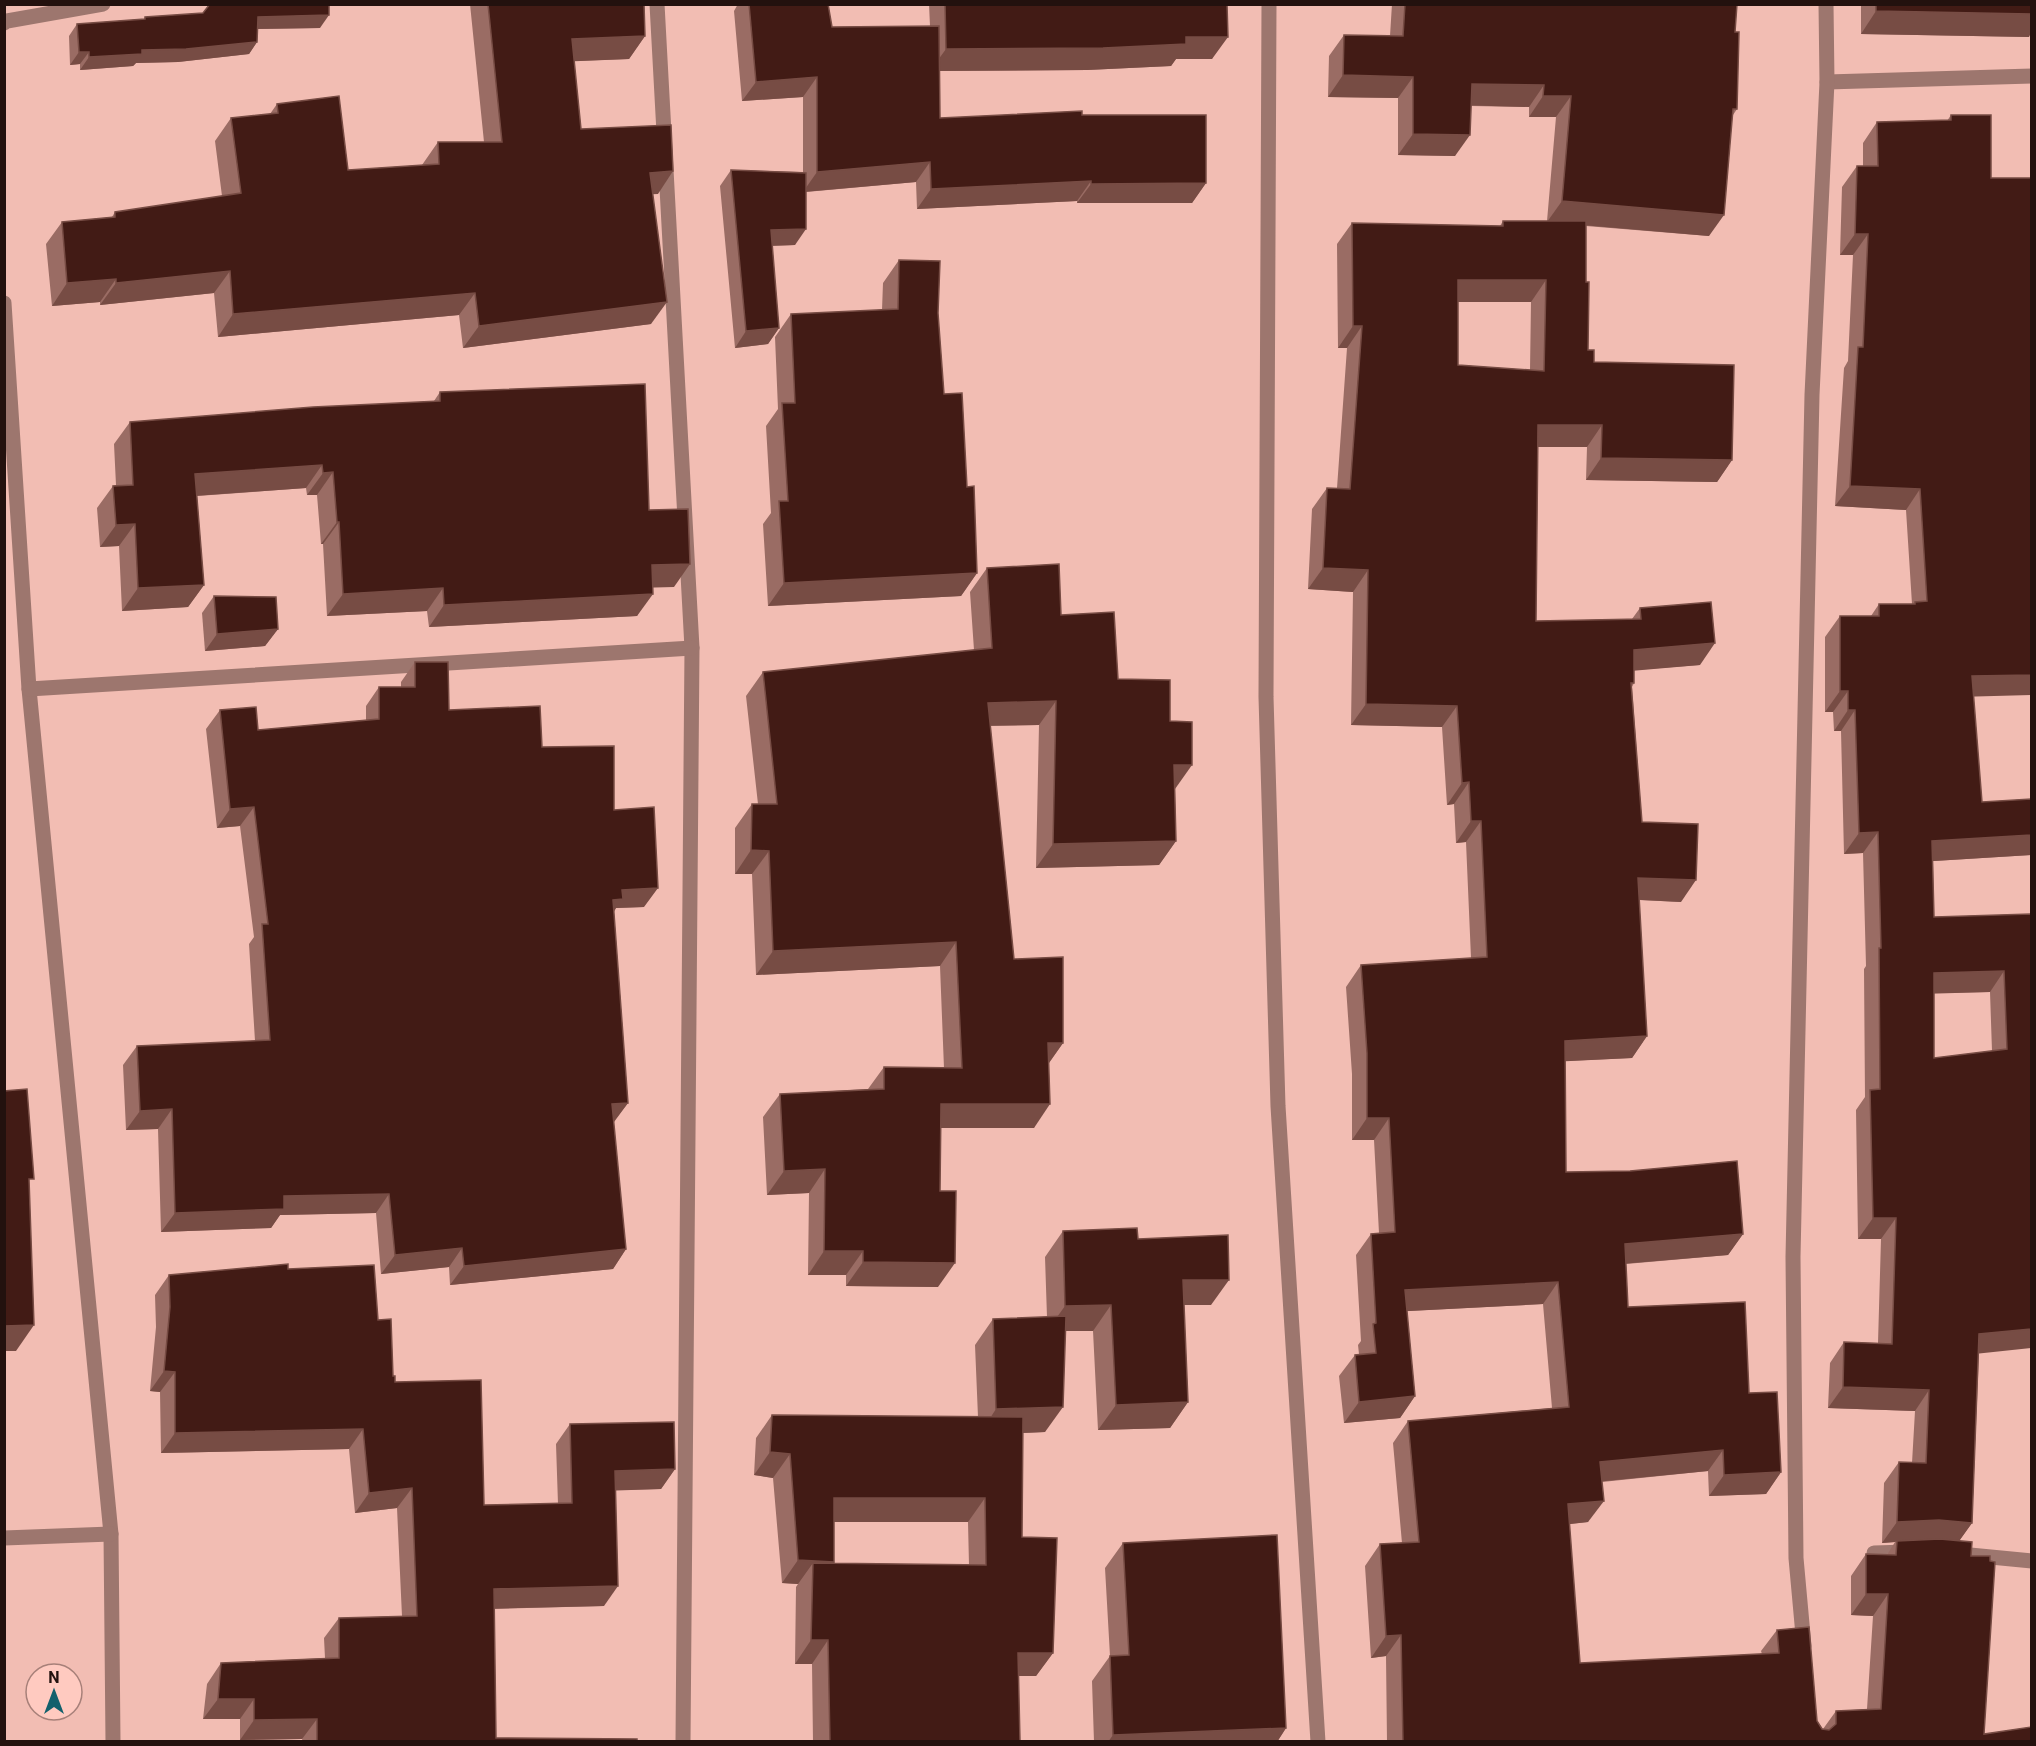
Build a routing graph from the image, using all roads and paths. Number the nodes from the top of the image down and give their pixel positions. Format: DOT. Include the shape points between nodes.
graph roads {
  1 [pos="103,4"];
  2 [pos="657,4"];
  3 [pos="1269,4"];
  4 [pos="1826,4"];
  5 [pos="4,23"];
  6 [pos="2031,76"];
  7 [pos="1827,82"];
  8 [pos="4,303"];
  9 [pos="692,648"];
  10 [pos="29,689"];
  11 [pos="111,1534"];
  12 [pos="4,1538"];
  13 [pos="1925,1551"];
  14 [pos="1874,1553"];
  15 [pos="1961,1554"];
  16 [pos="2031,1561"];
  17 [pos="1805,1661"];
  18 [pos="114,1742"];
  19 [pos="683,1742"];
  20 [pos="1318,1742"];
  1 -- 5 [label="street"];
  2 -- 9 [label="street"];
  3 -- 20 [label="street" via="1266,697 1277,1082"];
  4 -- 7 [label="street"];
  6 -- 7 [label="street"];
  7 -- 17 [label="street" via="1812,395 1793,1245 1796,1558"];
  8 -- 10 [label="street"];
  9 -- 10 [label="street"];
  9 -- 19 [label="street"];
  10 -- 11 [label="street"];
  11 -- 12 [label="street"];
  11 -- 18 [label="street"];
  13 -- 14 [label="street"];
  15 -- 16 [label="street"];
}
